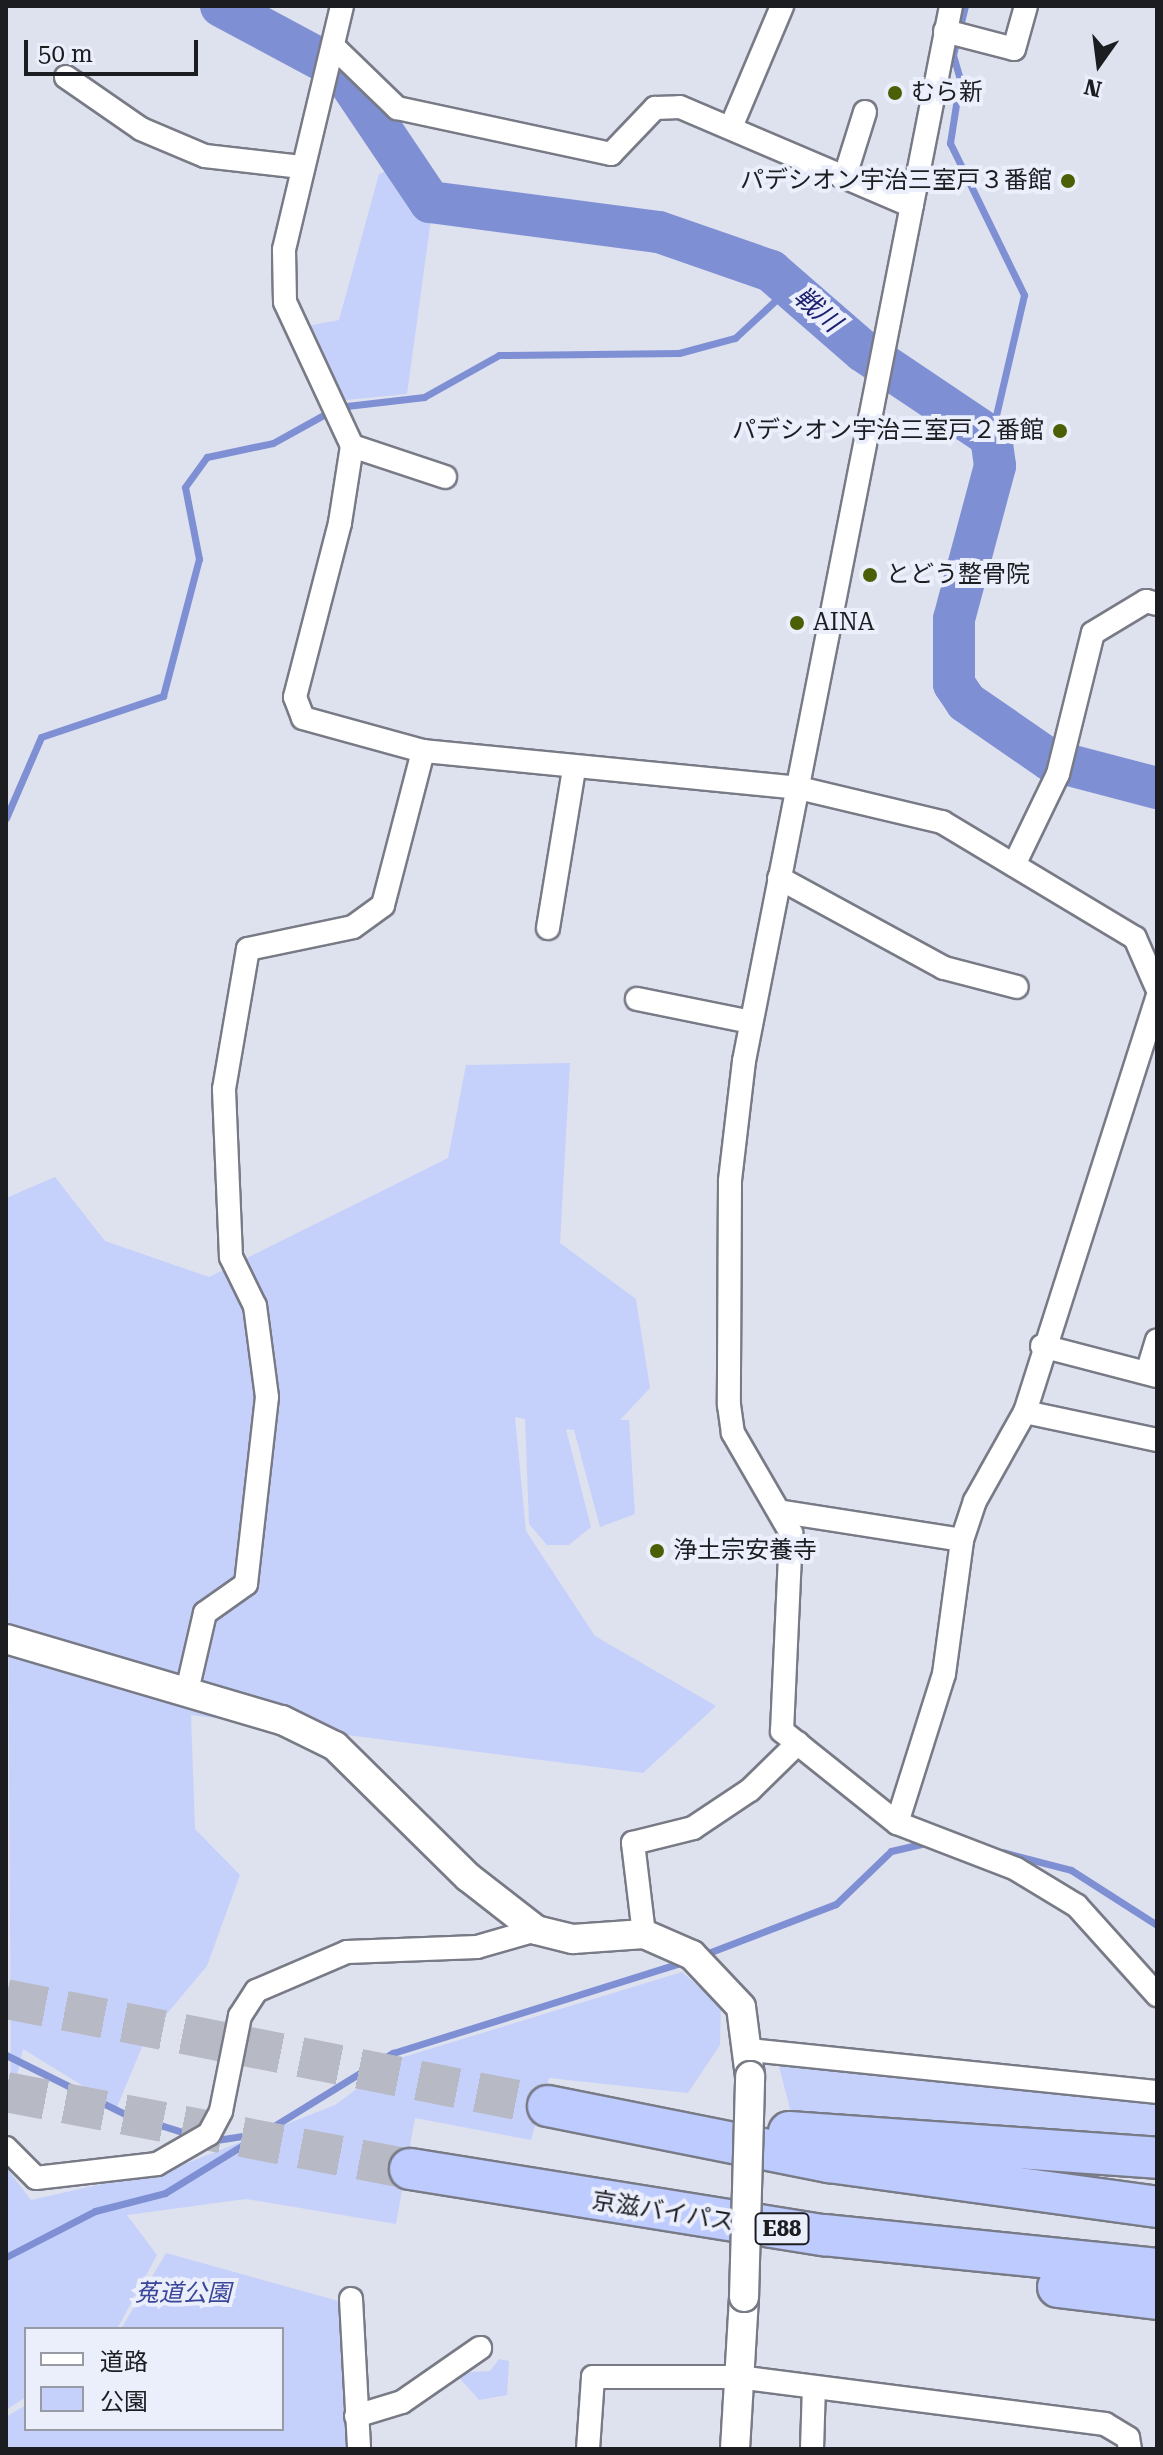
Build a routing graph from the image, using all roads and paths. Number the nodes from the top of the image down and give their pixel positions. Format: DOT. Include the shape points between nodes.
graph roads {
  1 [pos="342,6"];
  2 [pos="782,6"];
  3 [pos="951,6"];
  4 [pos="1026,6"];
  5 [pos="954,33"];
  6 [pos="331,58"];
  7 [pos="66,77"];
  8 [pos="865,112"];
  9 [pos="731,127"];
  10 [pos="301,167"];
  11 [pos="845,176"];
  12 [pos="912,206"];
  13 [pos="352,446"];
  14 [pos="445,477"];
  15 [pos="1157,604"];
  16 [pos="423,751"];
  17 [pos="574,770"];
  18 [pos="799,788"];
  19 [pos="1014,865"];
  20 [pos="779,878"];
  21 [pos="548,928"];
  22 [pos="1017,987"];
  23 [pos="1157,988"];
  24 [pos="1157,998"];
  25 [pos="637,999"];
  26 [pos="751,1022"];
  27 [pos="1157,1341"];
  28 [pos="1042,1346"];
  29 [pos="1152,1374"];
  30 [pos="1025,1412"];
  31 [pos="1157,1440"];
  32 [pos="784,1512"];
  33 [pos="962,1540"];
  34 [pos="6,1639"];
  35 [pos="187,1691"];
  36 [pos="798,1743"];
  37 [pos="897,1823"];
  38 [pos="536,1930"];
  39 [pos="644,1934"];
  40 [pos="1157,1995"];
  41 [pos="750,2063"];
  42 [pos="1157,2092"];
  43 [pos="548,2106"];
  44 [pos="625,2121"];
  45 [pos="6,2148"];
  46 [pos="1157,2158"];
  47 [pos="410,2169"];
  48 [pos="458,2179"];
  49 [pos="1157,2207"];
  50 [pos="1157,2269"];
  51 [pos="351,2299"];
  52 [pos="1157,2299"];
  53 [pos="480,2348"];
  54 [pos="738,2377"];
  55 [pos="814,2387"];
  56 [pos="356,2416"];
  57 [pos="359,2449"];
  58 [pos="588,2449"];
  59 [pos="735,2449"];
  60 [pos="812,2449"];
  61 [pos="1130,2449"];
  1 -- 6 [label="street"];
  2 -- 9 [label="street"];
  3 -- 5 [label="street"];
  4 -- 5 [label="street" via="1014,49"];
  5 -- 12 [label="street"];
  6 -- 9 [label="street" via="397,108 611,154 655,108 680,107"];
  6 -- 10 [label="street"];
  7 -- 10 [label="street" via="141,129 205,156"];
  8 -- 11 [label="street"];
  9 -- 11 [label="street"];
  10 -- 13 [label="street" via="284,250 285,302"];
  11 -- 12 [label="street"];
  12 -- 18 [label="street"];
  13 -- 14 [label="street"];
  13 -- 16 [label="street" via="340,523 295,697 303,718"];
  15 -- 19 [label="street" via="1146,601 1093,633 1061,766"];
  16 -- 17 [label="street"];
  16 -- 35 [label="street" via="383,905 353,927 248,949 224,1089 231,1257 255,1306 267,1397 246,1584 205,1613"];
  17 -- 18 [label="street"];
  17 -- 21 [label="street"];
  18 -- 19 [label="street" via="942,822"];
  18 -- 20 [label="street"];
  19 -- 23 [label="street" via="1135,938"];
  20 -- 22 [label="street" via="944,968"];
  20 -- 26 [label="street"];
  24 -- 28 [label="street"];
  25 -- 26 [label="street"];
  26 -- 32 [label="street" via="730,1181 729,1405 733,1433"];
  27 -- 29 [label="street"];
  28 -- 29 [label="street"];
  28 -- 30 [label="street"];
  30 -- 31 [label="street"];
  30 -- 33 [label="street" via="975,1501"];
  32 -- 33 [label="street"];
  32 -- 36 [label="street" via="793,1558 780,1709 782,1731"];
  33 -- 37 [label="street" via="944,1674"];
  34 -- 35 [label="street"];
  35 -- 38 [label="street" via="282,1720 335,1746 468,1877"];
  36 -- 37 [label="street"];
  36 -- 39 [label="street" via="750,1790 693,1828 633,1843"];
  37 -- 40 [label="street" via="1016,1869 1077,1906"];
  38 -- 39 [label="street" via="573,1939"];
  38 -- 45 [label="street" via="477,1947 347,1952 256,1991 240,2016 221,2111 209,2134 157,2164 55,2180 18,2167"];
  39 -- 41 [label="street" via="708,1965 741,2007"];
  41 -- 42 [label="street"];
  41 -- 54 [label="street, bridge"];
  43 -- 44 [label="highway"];
  44 -- 46 [label="highway"];
  44 -- 49 [label="highway" via="829,2162"];
  47 -- 48 [label="highway, 京滋バイパス / E88"];
  48 -- 50 [label="highway, 京滋バイパス / E88" via="824,2235"];
  48 -- 52 [label="highway" via="666,2229"];
  51 -- 56 [label="street"];
  53 -- 56 [label="street" via="402,2402"];
  54 -- 55 [label="street"];
  54 -- 58 [label="street" via="593,2377"];
  54 -- 59 [label="street"];
  55 -- 60 [label="street"];
  55 -- 61 [label="street" via="1105,2424 1128,2438"];
  56 -- 57 [label="street"];
}
